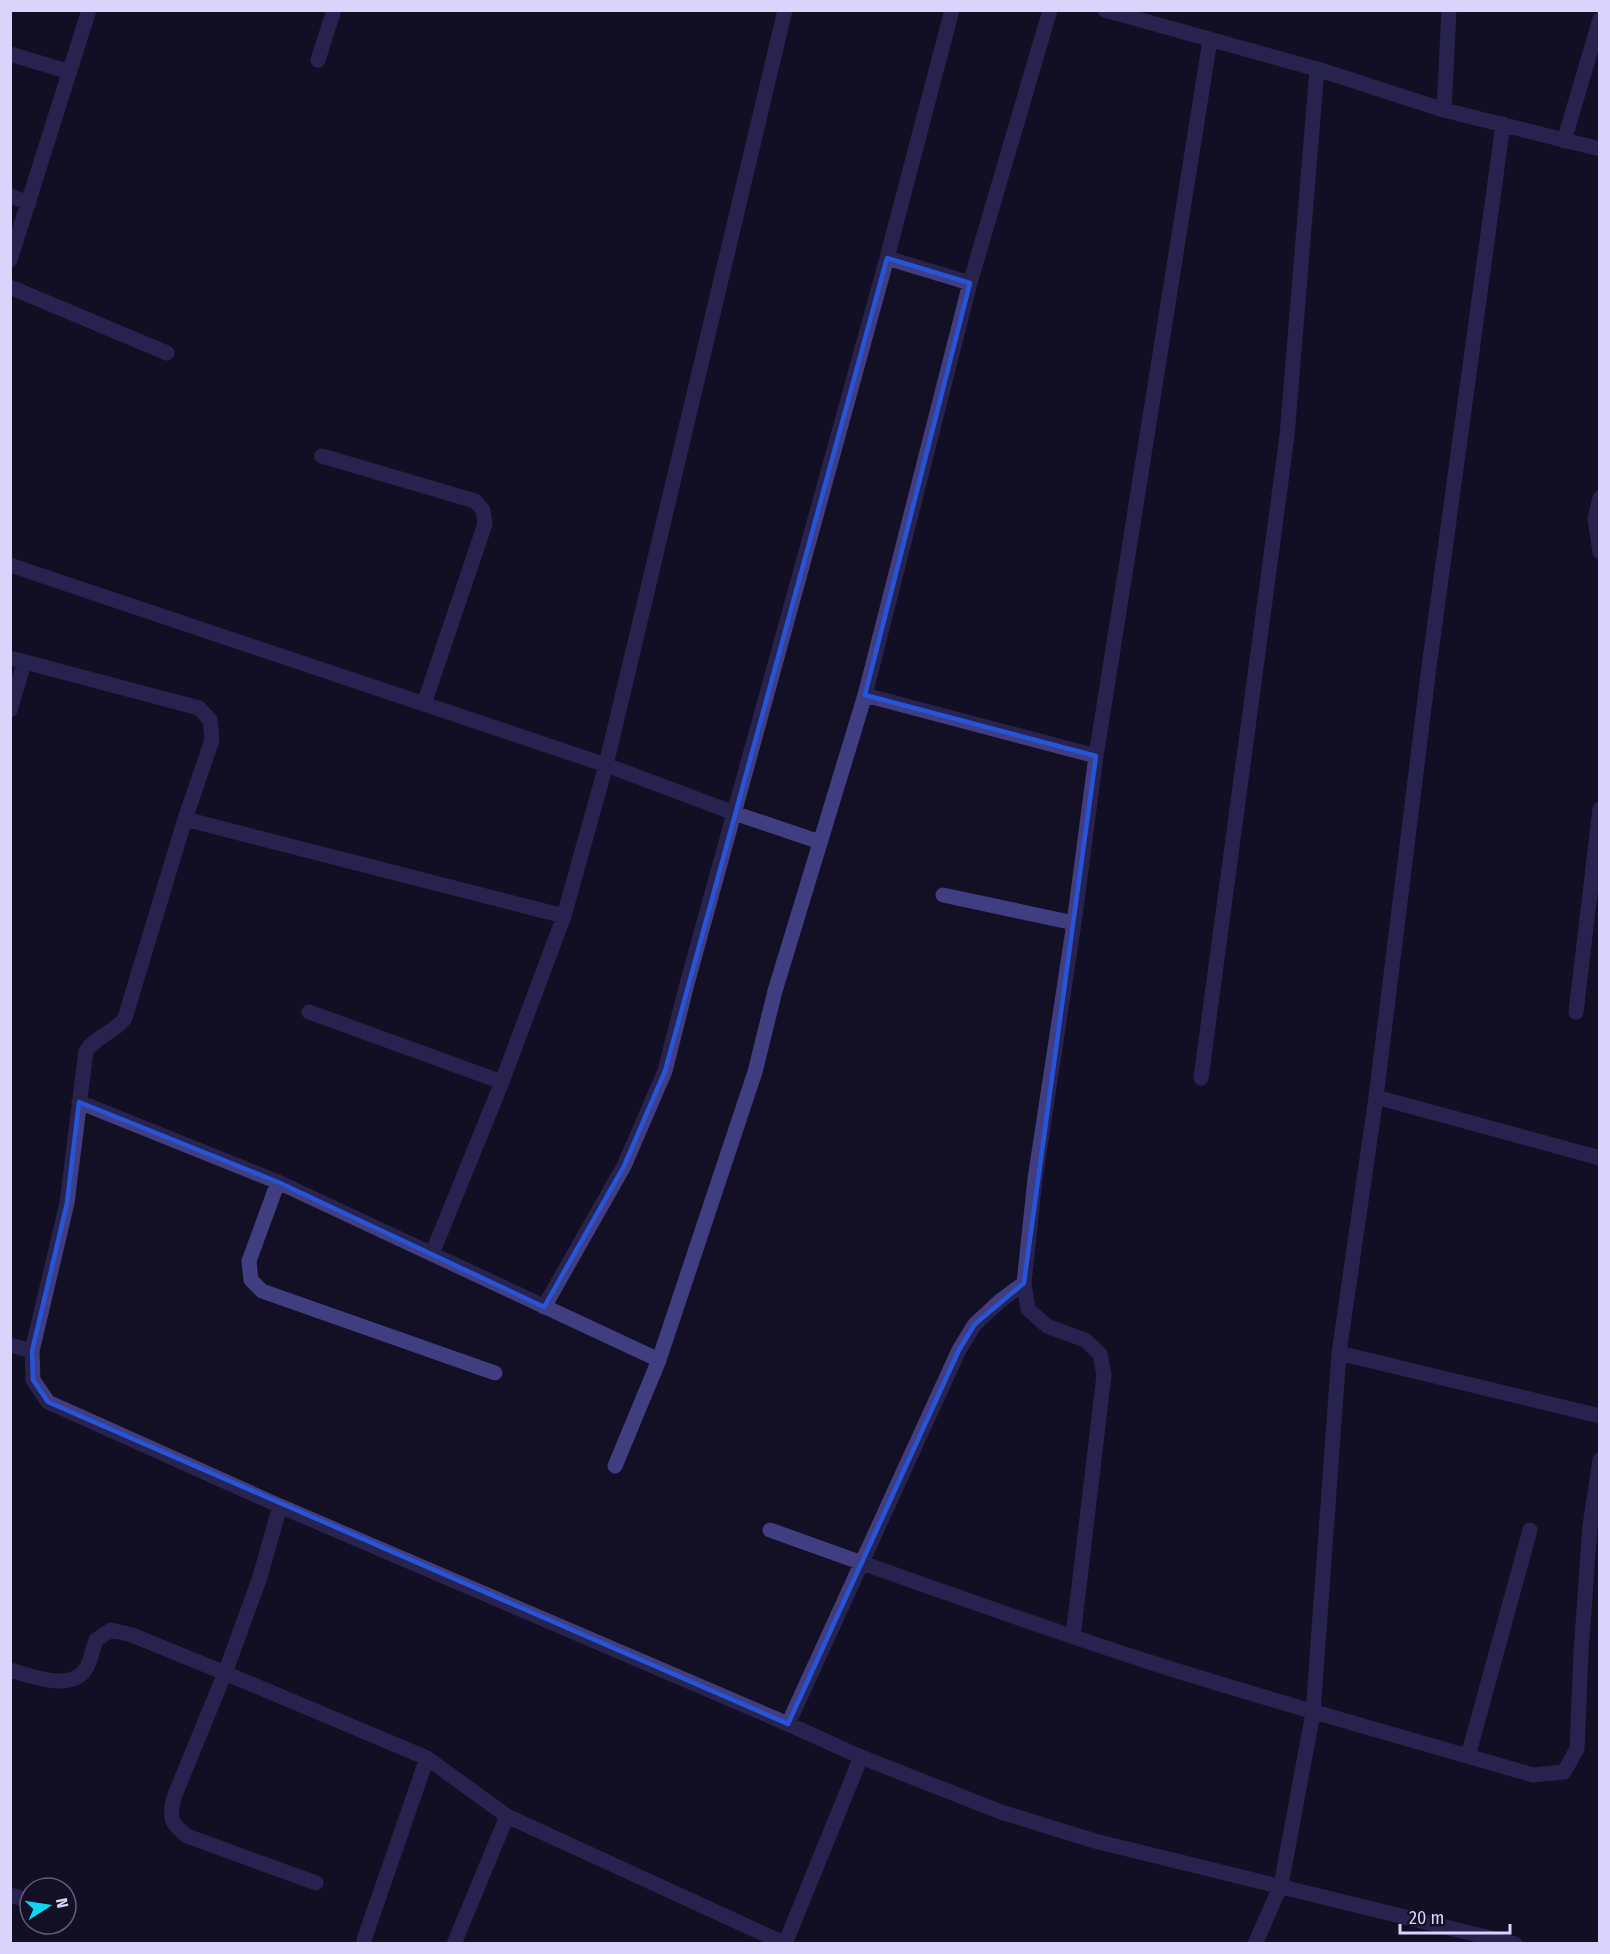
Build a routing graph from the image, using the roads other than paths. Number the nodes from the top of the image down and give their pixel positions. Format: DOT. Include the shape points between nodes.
graph roads {
  1 [pos="89,10"];
  2 [pos="334,10"];
  3 [pos="785,10"];
  4 [pos="952,10"];
  5 [pos="1050,10"];
  6 [pos="1105,10"];
  7 [pos="1449,10"];
  8 [pos="1139,15"];
  9 [pos="1599,19"];
  10 [pos="1210,40"];
  11 [pos="10,54"];
  12 [pos="318,60"];
  13 [pos="1317,69"];
  14 [pos="70,72"];
  15 [pos="1444,110"];
  16 [pos="1503,124"];
  17 [pos="1564,141"];
  18 [pos="1599,149"];
  19 [pos="10,196"];
  20 [pos="29,203"];
  21 [pos="887,258"];
  22 [pos="10,260"];
  23 [pos="970,283"];
  24 [pos="10,287"];
  25 [pos="167,353"];
  26 [pos="322,456"];
  27 [pos="1599,498"];
  28 [pos="1599,552"];
  29 [pos="10,565"];
  30 [pos="17,660"];
  31 [pos="865,695"];
  32 [pos="424,704"];
  33 [pos="10,710"];
  34 [pos="1096,756"];
  35 [pos="606,765"];
  36 [pos="1599,809"];
  37 [pos="734,813"];
  38 [pos="185,819"];
  39 [pos="820,842"];
  40 [pos="943,895"];
  41 [pos="564,916"];
  42 [pos="1074,923"];
  43 [pos="309,1012"];
  44 [pos="1576,1012"];
  45 [pos="1201,1078"];
  46 [pos="502,1082"];
  47 [pos="1376,1097"];
  48 [pos="79,1102"];
  49 [pos="1599,1158"];
  50 [pos="278,1182"];
  51 [pos="432,1254"];
  52 [pos="1024,1283"];
  53 [pos="544,1306"];
  54 [pos="10,1345"];
  55 [pos="32,1351"];
  56 [pos="1339,1353"];
  57 [pos="659,1360"];
  58 [pos="495,1373"];
  59 [pos="1599,1416"];
  60 [pos="1599,1460"];
  61 [pos="615,1467"];
  62 [pos="280,1506"];
  63 [pos="770,1530"];
  64 [pos="1530,1530"];
  65 [pos="862,1563"];
  66 [pos="1073,1637"];
  67 [pos="10,1670"];
  68 [pos="225,1673"];
  69 [pos="1313,1713"];
  70 [pos="788,1724"];
  71 [pos="1468,1756"];
  72 [pos="427,1758"];
  73 [pos="861,1758"];
  74 [pos="507,1816"];
  75 [pos="316,1883"];
  76 [pos="1281,1885"];
  77 [pos="364,1940"];
  78 [pos="785,1943"];
  79 [pos="454,1944"];
  80 [pos="1255,1944"];
  81 [pos="1515,1944"];
  1 -- 14 [label="street"];
  2 -- 12 [label="street"];
  3 -- 35 [label="street"];
  4 -- 21 [label="street"];
  5 -- 23 [label="street"];
  6 -- 8 [label="street"];
  7 -- 15 [label="street"];
  8 -- 10 [label="street"];
  9 -- 17 [label="street"];
  10 -- 13 [label="street"];
  10 -- 34 [label="street"];
  11 -- 14 [label="street"];
  13 -- 15 [label="street"];
  13 -- 45 [label="street" via="1287,436"];
  14 -- 20 [label="street"];
  15 -- 16 [label="street"];
  16 -- 17 [label="street"];
  16 -- 47 [label="street"];
  17 -- 18 [label="street"];
  19 -- 20 [label="street"];
  20 -- 22 [label="street"];
  21 -- 23 [label="street"];
  21 -- 37 [label="street"];
  23 -- 31 [label="street"];
  24 -- 25 [label="street"];
  26 -- 32 [label="street" via="475,501 483,510 485,524"];
  27 -- 28 [label="street" via="1595,519"];
  29 -- 32 [label="street"];
  30 -- 33 [label="street"];
  30 -- 38 [label="street" via="199,708 210,720 212,740"];
  31 -- 34 [label="street"];
  31 -- 39 [label="street"];
  32 -- 35 [label="street"];
  34 -- 42 [label="street"];
  35 -- 37 [label="street"];
  35 -- 41 [label="street"];
  36 -- 44 [label="street"];
  37 -- 39 [label="street"];
  37 -- 53 [label="street" via="665,1071 624,1166"];
  38 -- 41 [label="street"];
  38 -- 48 [label="street" via="125,1018 117,1029 93,1040 86,1051"];
  39 -- 57 [label="street" via="755,1072"];
  40 -- 42 [label="street"];
  41 -- 46 [label="street"];
  42 -- 52 [label="street" via="1035,1179"];
  43 -- 46 [label="street"];
  46 -- 51 [label="street"];
  47 -- 49 [label="street"];
  47 -- 56 [label="street"];
  48 -- 50 [label="street"];
  48 -- 55 [label="street" via="67,1203"];
  50 -- 51 [label="street"];
  50 -- 58 [label="street" via="249,1261 251,1280 262,1291"];
  51 -- 53 [label="street"];
  52 -- 65 [label="street" via="975,1324 959,1350"];
  52 -- 66 [label="street" via="1028,1309 1047,1326 1085,1340 1100,1354 1104,1375"];
  53 -- 57 [label="street"];
  54 -- 55 [label="street"];
  55 -- 62 [label="street" via="33,1380 48,1402"];
  56 -- 59 [label="street"];
  56 -- 69 [label="street"];
  57 -- 61 [label="street"];
  60 -- 71 [label="street" via="1590,1526 1577,1749 1564,1772 1533,1775"];
  62 -- 68 [label="street" via="259,1580"];
  62 -- 70 [label="street"];
  63 -- 65 [label="street"];
  64 -- 71 [label="street"];
  65 -- 66 [label="street"];
  65 -- 70 [label="street"];
  66 -- 69 [label="street"];
  67 -- 68 [label="street" via="50,1680 70,1680 86,1669 96,1640 111,1630"];
  68 -- 72 [label="street"];
  68 -- 75 [label="street" via="174,1797 170,1814 175,1827 187,1836"];
  69 -- 71 [label="street"];
  69 -- 76 [label="street"];
  70 -- 73 [label="street"];
  72 -- 74 [label="street"];
  72 -- 77 [label="street"];
  73 -- 76 [label="street" via="1000,1812 1074,1835"];
  73 -- 78 [label="street"];
  74 -- 78 [label="street"];
  74 -- 79 [label="street"];
  76 -- 80 [label="street"];
  76 -- 81 [label="street"];
}
